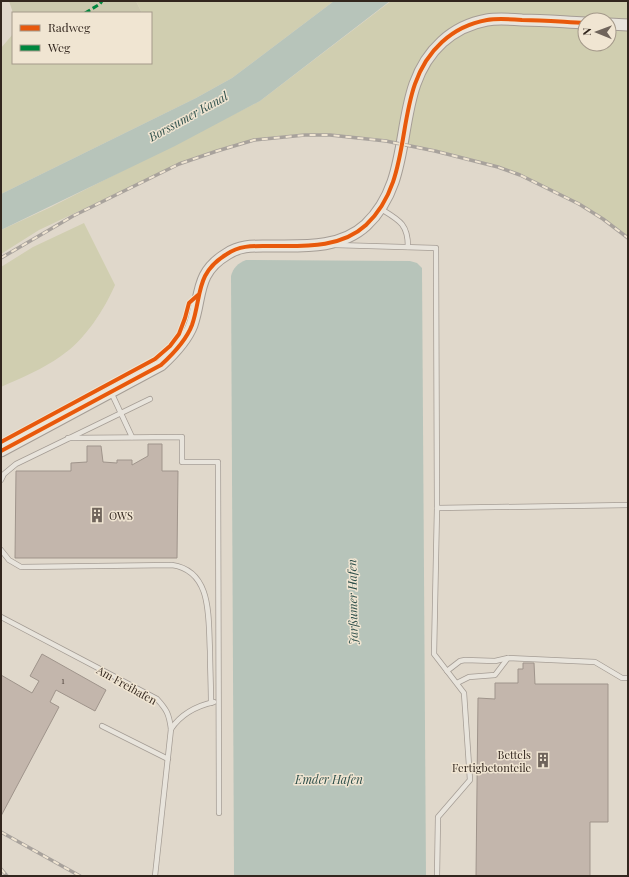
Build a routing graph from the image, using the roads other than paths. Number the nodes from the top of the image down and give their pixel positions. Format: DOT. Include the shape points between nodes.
graph roads {
  1 [pos="577,23"];
  2 [pos="617,24"];
  3 [pos="628,25"];
  4 [pos="381,209"];
  5 [pos="324,244"];
  6 [pos="408,247"];
  7 [pos="111,392"];
  8 [pos="150,399"];
  9 [pos="121,413"];
  10 [pos="132,437"];
  11 [pos="68,438"];
  12 [pos="1,451"];
  13 [pos="1,480"];
  14 [pos="628,505"];
  15 [pos="437,508"];
  16 [pos="1,550"];
  17 [pos="1,617"];
  18 [pos="508,658"];
  19 [pos="447,671"];
  20 [pos="628,678"];
  21 [pos="457,683"];
  22 [pos="218,701"];
  23 [pos="211,703"];
  24 [pos="102,726"];
  25 [pos="171,729"];
  26 [pos="168,759"];
  27 [pos="219,813"];
  28 [pos="155,876"];
  29 [pos="437,876"];
  1 -- 4 [label="street" via="489,20 452,33 438,45 416,79 396,173"];
  2 -- 3 [label="street"];
  4 -- 5 [label="street" via="361,229"];
  4 -- 6 [label="lane" via="405,226"];
  5 -- 6 [label="lane"];
  5 -- 7 [label="street" via="250,246 236,249 220,258 209,270 200,288 191,328 174,353 161,365"];
  6 -- 15 [label="lane" via="436,248"];
  7 -- 9 [label="lane"];
  7 -- 12 [label="street"];
  8 -- 9 [label="lane"];
  9 -- 10 [label="lane"];
  9 -- 11 [label="lane"];
  10 -- 11 [label="lane"];
  10 -- 22 [label="lane" via="182,436 182,462 218,462"];
  11 -- 13 [label="lane" via="16,464"];
  14 -- 15 [label="lane"];
  15 -- 19 [label="lane" via="434,654"];
  16 -- 23 [label="lane" via="9,560 21,567 172,565 190,571 199,582 208,609"];
  17 -- 25 [label="lane, Am Freihafen" via="157,699 170,716"];
  18 -- 19 [label="lane" via="495,661 460,661"];
  18 -- 20 [label="lane" via="594,662 622,678"];
  18 -- 21 [label="lane" via="495,675 468,677"];
  19 -- 21 [label="lane"];
  21 -- 29 [label="lane" via="464,693 470,780 438,817"];
  22 -- 23 [label="lane"];
  22 -- 27 [label="lane"];
  23 -- 25 [label="lane" via="190,711"];
  24 -- 26 [label="lane"];
  25 -- 26 [label="lane, Am Freihafen"];
  26 -- 28 [label="lane, Am Freihafen"];
}
